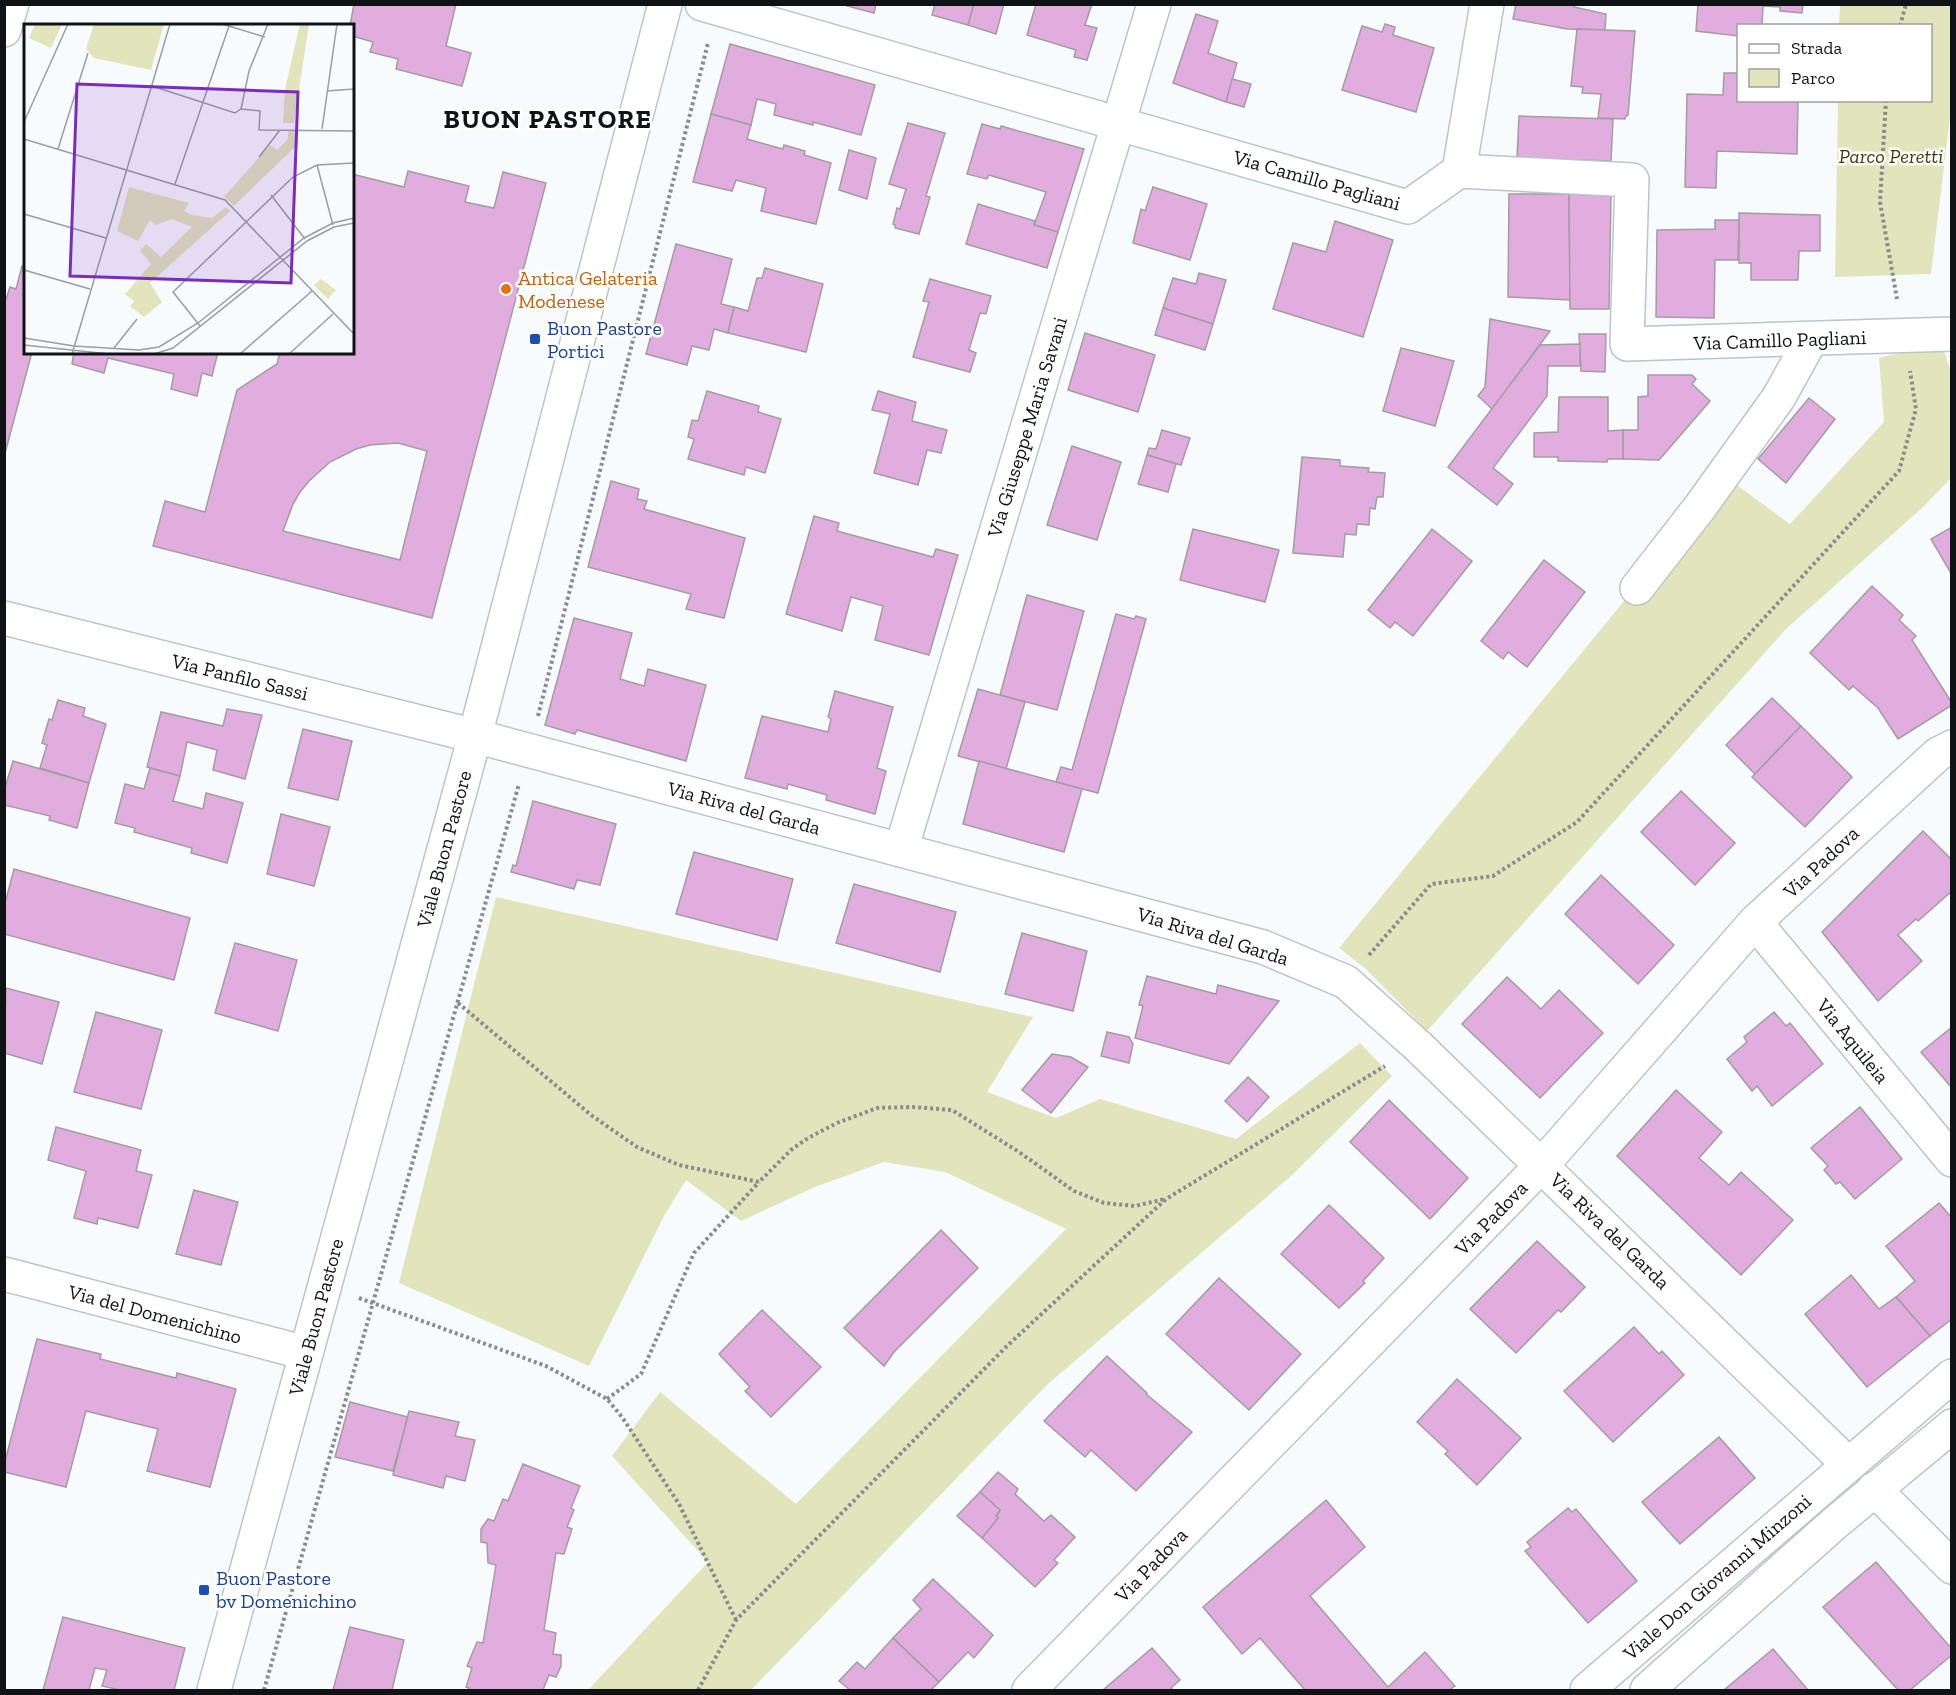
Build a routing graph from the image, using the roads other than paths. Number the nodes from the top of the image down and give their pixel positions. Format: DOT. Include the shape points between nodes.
graph roads {
  1 [pos="12,4"];
  2 [pos="665,4"];
  3 [pos="1154,4"];
  4 [pos="1487,4"];
  5 [pos="710,7"];
  6 [pos="4,30"];
  7 [pos="1117,124"];
  8 [pos="1460,171"];
  9 [pos="1952,334"];
  10 [pos="1811,339"];
  11 [pos="1637,588"];
  12 [pos="4,618"];
  13 [pos="475,736"];
  14 [pos="1952,747"];
  15 [pos="902,850"];
  16 [pos="1755,922"];
  17 [pos="1952,1160"];
  18 [pos="1542,1165"];
  19 [pos="4,1274"];
  20 [pos="306,1353"];
  21 [pos="1952,1376"];
  22 [pos="1952,1426"];
  23 [pos="1848,1464"];
  24 [pos="1874,1489"];
  25 [pos="1952,1567"];
  26 [pos="214,1690"];
  27 [pos="1029,1690"];
  28 [pos="1587,1690"];
  29 [pos="1647,1690"];
  1 -- 6 [label="street"];
  2 -- 13 [label="street, Viale Buon Pastore"];
  3 -- 7 [label="street, Via Giuseppe Maria Savani"];
  4 -- 8 [label="street"];
  5 -- 7 [label="street, Via Camillo Pagliani"];
  7 -- 8 [label="street, Via Camillo Pagliani" via="1408,207"];
  7 -- 15 [label="street, Via Giuseppe Maria Savani"];
  8 -- 10 [label="street, Via Camillo Pagliani" via="1632,180 1627,344"];
  9 -- 10 [label="street, Via Camillo Pagliani"];
  10 -- 11 [label="street" via="1779,397"];
  12 -- 13 [label="street, Via Panfilo Sassi"];
  13 -- 15 [label="street, Via Riva del Garda"];
  13 -- 20 [label="street, Viale Buon Pastore"];
  14 -- 16 [label="street, Via Padova" via="1938,753"];
  15 -- 18 [label="street, Via Riva del Garda" via="1263,947 1346,982"];
  16 -- 17 [label="street, Via Aquileia"];
  16 -- 18 [label="street, Via Padova"];
  18 -- 23 [label="street, Via Riva del Garda"];
  18 -- 27 [label="street, Via Padova"];
  19 -- 20 [label="street, Via del Domenichino"];
  20 -- 26 [label="street, Viale Buon Pastore"];
  21 -- 23 [label="street, Viale Don Giovanni Minzoni"];
  22 -- 24 [label="street, Viale Don Giovanni Minzoni"];
  23 -- 24 [label="street"];
  23 -- 28 [label="street, Viale Don Giovanni Minzoni"];
  24 -- 25 [label="street"];
  24 -- 29 [label="street, Viale Don Giovanni Minzoni"];
}
